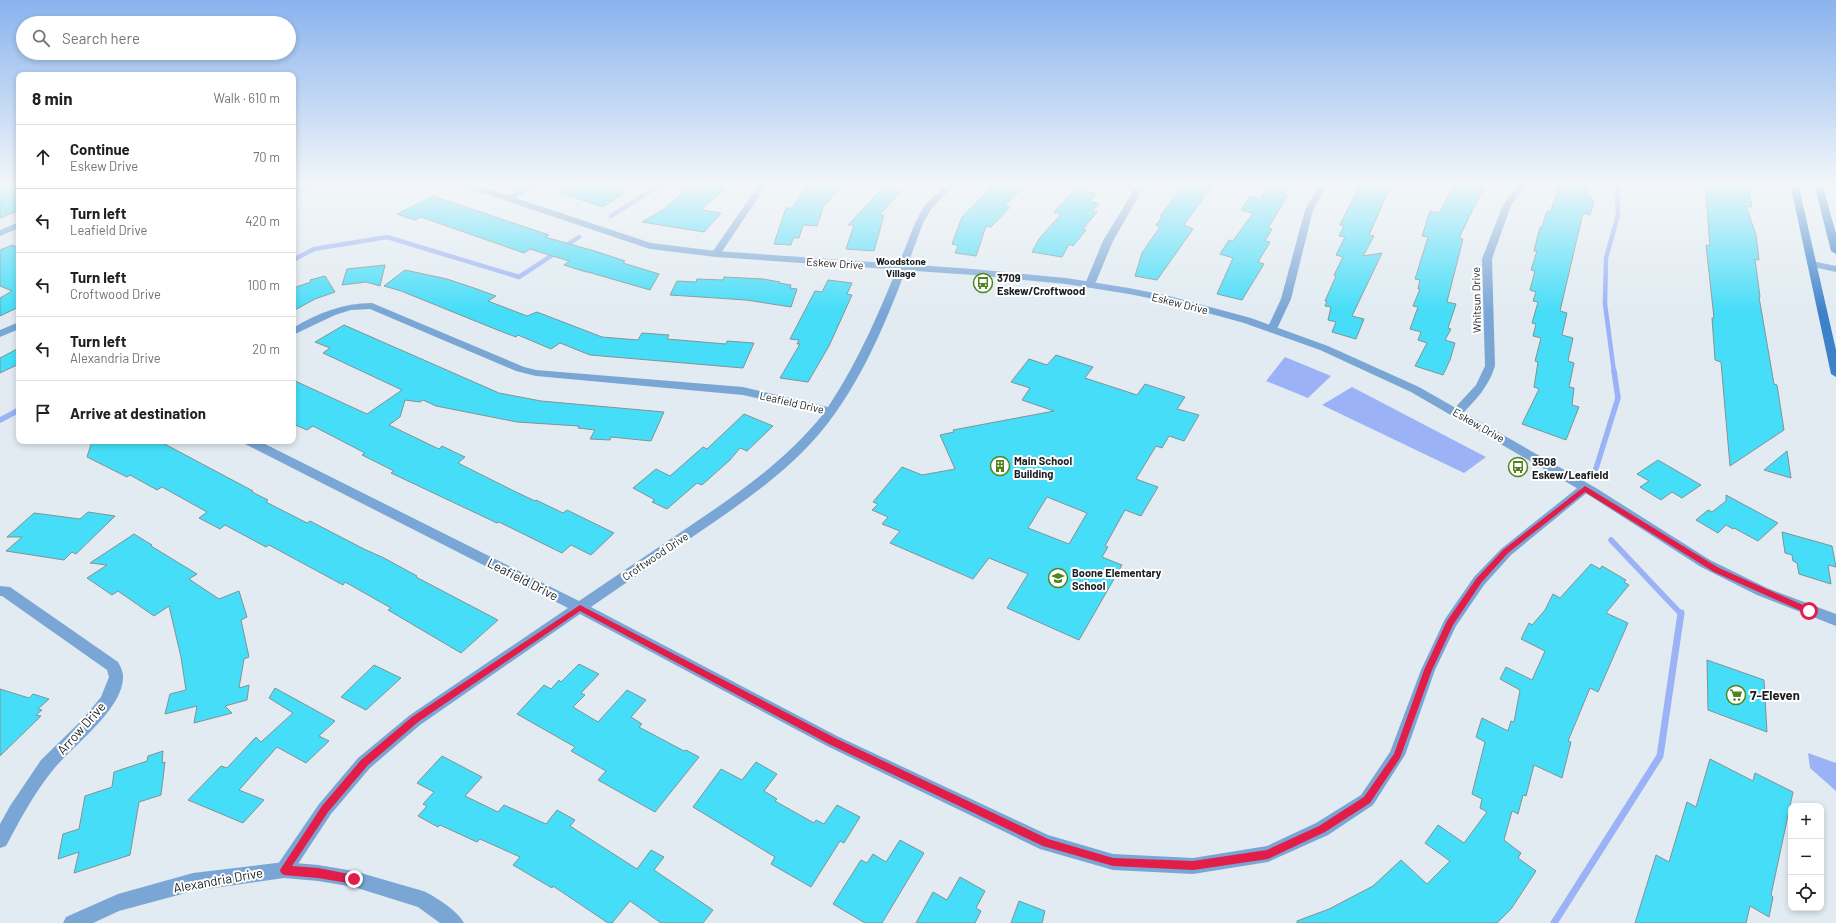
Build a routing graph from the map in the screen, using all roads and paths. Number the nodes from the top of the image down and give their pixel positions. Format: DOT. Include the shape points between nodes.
graph roads {
  1 [pos="16,226"];
  2 [pos="591,226"];
  3 [pos="735,226"];
  4 [pos="918,226"];
  5 [pos="1117,226"];
  6 [pos="1305,226"];
  7 [pos="1500,226"];
  8 [pos="1804,226"];
  9 [pos="1829,226"];
  10 [pos="0,233"];
  11 [pos="1836,251"];
  12 [pos="716,254"];
  13 [pos="1812,264"];
  14 [pos="902,267"];
  15 [pos="1836,269"];
  16 [pos="1090,284"];
  17 [pos="16,326"];
  18 [pos="1272,329"];
  19 [pos="296,330"];
  20 [pos="0,334"];
  21 [pos="1836,374"];
  22 [pos="831,411"];
  23 [pos="1457,412"];
  24 [pos="255,444"];
  25 [pos="1585,488"];
  26 [pos="0,590"];
  27 [pos="580,608"];
  28 [pos="1836,620"];
  29 [pos="0,840"];
  30 [pos="284,870"];
  31 [pos="72,923"];
  32 [pos="455,923"];
  1 -- 10 [label="street"];
  2 -- 12 [label="street, Eskew Drive" via="650,246"];
  3 -- 12 [label="street"];
  4 -- 14 [label="street, Croftwood Drive"];
  5 -- 16 [label="street"];
  6 -- 18 [label="street" via="1286,299"];
  7 -- 23 [label="street, Whitsun Drive" via="1487,259 1490,366 1488,376"];
  8 -- 13 [label="main road"];
  9 -- 11 [label="main road"];
  12 -- 14 [label="street, Eskew Drive"];
  13 -- 15 [label="street"];
  13 -- 21 [label="main road"];
  14 -- 16 [label="street, Eskew Drive" via="1002,274"];
  14 -- 22 [label="street, Croftwood Drive" via="860,366"];
  16 -- 18 [label="street, Eskew Drive" via="1183,302"];
  17 -- 20 [label="street"];
  18 -- 23 [label="street, Eskew Drive" via="1398,381"];
  19 -- 22 [label="street, Leafield Drive" via="340,308 372,306 520,369 536,373 743,391"];
  22 -- 27 [label="street, Croftwood Drive" via="806,441 778,468 715,515"];
  23 -- 25 [label="street, Eskew Drive"];
  24 -- 27 [label="street, Leafield Drive"];
  25 -- 27 [label="street, Leafield Drive" via="1506,552 1479,581 1450,623 1428,670 1397,755 1367,800 1322,829 1268,854 1193,866 1113,862 1046,843 832,741"];
  25 -- 28 [label="street, Eskew Drive" via="1717,570 1792,604"];
  26 -- 29 [label="street, Arrow Drive" via="113,666 116,677 111,694 95,717 48,764 16,809"];
  27 -- 30 [label="street, Croftwood Drive" via="415,720 364,762 325,809"];
  30 -- 31 [label="street, Alexandria Drive" via="193,882 118,903"];
  30 -- 32 [label="street, Alexandria Drive" via="354,879 423,900"];
}
